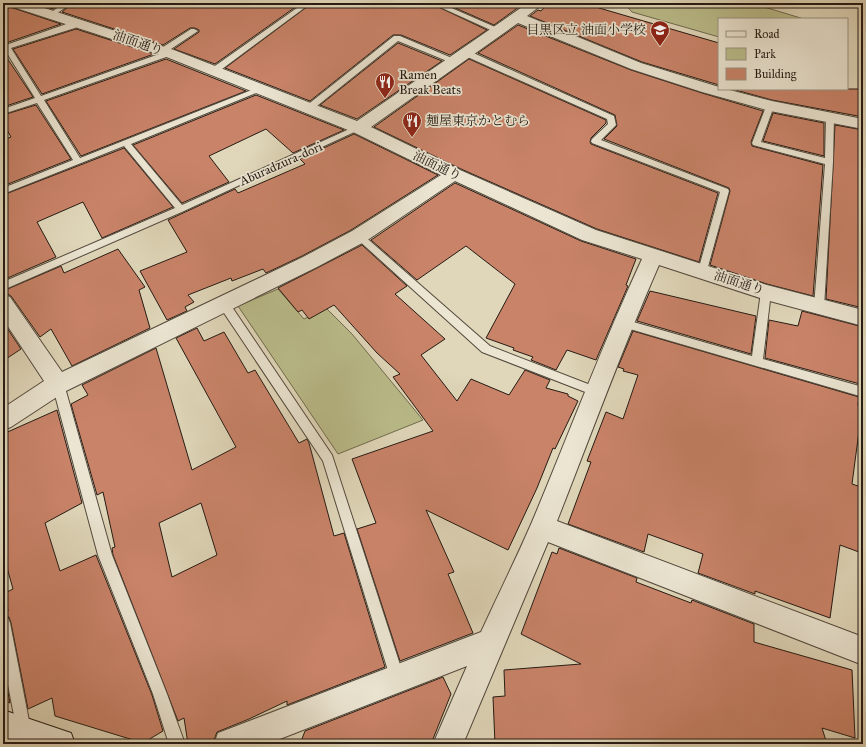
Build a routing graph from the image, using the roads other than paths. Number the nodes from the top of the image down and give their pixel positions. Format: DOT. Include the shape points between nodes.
graph roads {
  1 [pos="15,3"];
  2 [pos="69,3"];
  3 [pos="308,3"];
  4 [pos="434,3"];
  5 [pos="537,3"];
  6 [pos="51,15"];
  7 [pos="517,17"];
  8 [pos="78,22"];
  9 [pos="498,30"];
  10 [pos="194,31"];
  11 [pos="5,48"];
  12 [pos="166,52"];
  13 [pos="460,57"];
  14 [pos="215,70"];
  15 [pos="262,89"];
  16 [pos="39,100"];
  17 [pos="770,106"];
  18 [pos="309,108"];
  19 [pos="3,112"];
  20 [pos="830,117"];
  21 [pos="863,124"];
  22 [pos="359,128"];
  23 [pos="126,144"];
  24 [pos="78,162"];
  25 [pos="829,162"];
  26 [pos="454,174"];
  27 [pos="3,191"];
  28 [pos="182,209"];
  29 [pos="359,236"];
  30 [pos="653,256"];
  31 [pos="703,271"];
  32 [pos="3,286"];
  33 [pos="766,292"];
  34 [pos="3,302"];
  35 [pos="224,304"];
  36 [pos="820,307"];
  37 [pos="863,318"];
  38 [pos="623,323"];
  39 [pos="757,362"];
  40 [pos="58,384"];
  41 [pos="597,392"];
  42 [pos="863,392"];
  43 [pos="3,420"];
  44 [pos="542,527"];
  45 [pos="3,623"];
  46 [pos="491,642"];
  47 [pos="863,651"];
  48 [pos="397,677"];
  49 [pos="14,729"];
  50 [pos="60,744"];
  51 [pos="177,744"];
  52 [pos="228,744"];
  53 [pos="448,744"];
  1 -- 6 [label="street, 油面通り"];
  2 -- 6 [label="lane"];
  3 -- 14 [label="lane"];
  4 -- 9 [label="lane"];
  5 -- 7 [label="street, Aburadzura-dori"];
  6 -- 8 [label="street, 油面通り"];
  7 -- 9 [label="street, Aburadzura-dori"];
  7 -- 17 [label="street" via="636,66"];
  8 -- 11 [label="lane"];
  8 -- 12 [label="street, 油面通り"];
  9 -- 13 [label="street, Aburadzura-dori"];
  10 -- 12 [label="lane"];
  11 -- 16 [label="lane"];
  12 -- 14 [label="street, 油面通り"];
  12 -- 16 [label="lane"];
  13 -- 18 [label="lane" via="397,38"];
  13 -- 22 [label="street, Aburadzura-dori"];
  13 -- 31 [label="lane" via="611,118 612,125 595,141 725,192"];
  14 -- 15 [label="street, 油面通り"];
  15 -- 18 [label="street, 油面通り"];
  15 -- 23 [label="lane"];
  16 -- 19 [label="lane"];
  16 -- 24 [label="lane"];
  17 -- 20 [label="street"];
  17 -- 25 [label="lane" via="756,142"];
  18 -- 22 [label="street, 油面通り"];
  20 -- 21 [label="street"];
  20 -- 25 [label="lane"];
  22 -- 26 [label="street, 油面通り"];
  22 -- 28 [label="lane, Aburadzura-dori"];
  23 -- 24 [label="lane"];
  23 -- 28 [label="lane"];
  24 -- 27 [label="lane"];
  25 -- 36 [label="lane"];
  26 -- 29 [label="street"];
  26 -- 30 [label="street, 油面通り" via="589,235"];
  28 -- 32 [label="lane, Aburadzura-dori"];
  29 -- 35 [label="street"];
  29 -- 41 [label="lane" via="486,349"];
  30 -- 31 [label="street, 油面通り"];
  30 -- 38 [label="street"];
  31 -- 33 [label="street, 油面通り"];
  33 -- 36 [label="street, 油面通り"];
  33 -- 39 [label="lane"];
  34 -- 40 [label="street"];
  35 -- 40 [label="street"];
  35 -- 48 [label="lane" via="328,459"];
  36 -- 37 [label="street, 油面通り"];
  38 -- 39 [label="lane"];
  38 -- 41 [label="street"];
  39 -- 42 [label="lane"];
  40 -- 43 [label="street"];
  40 -- 51 [label="lane" via="105,555"];
  41 -- 44 [label="street"];
  44 -- 46 [label="street"];
  44 -- 47 [label="street"];
  45 -- 49 [label="lane"];
  46 -- 48 [label="street"];
  46 -- 53 [label="street"];
  48 -- 52 [label="street"];
  49 -- 50 [label="street"];
}
